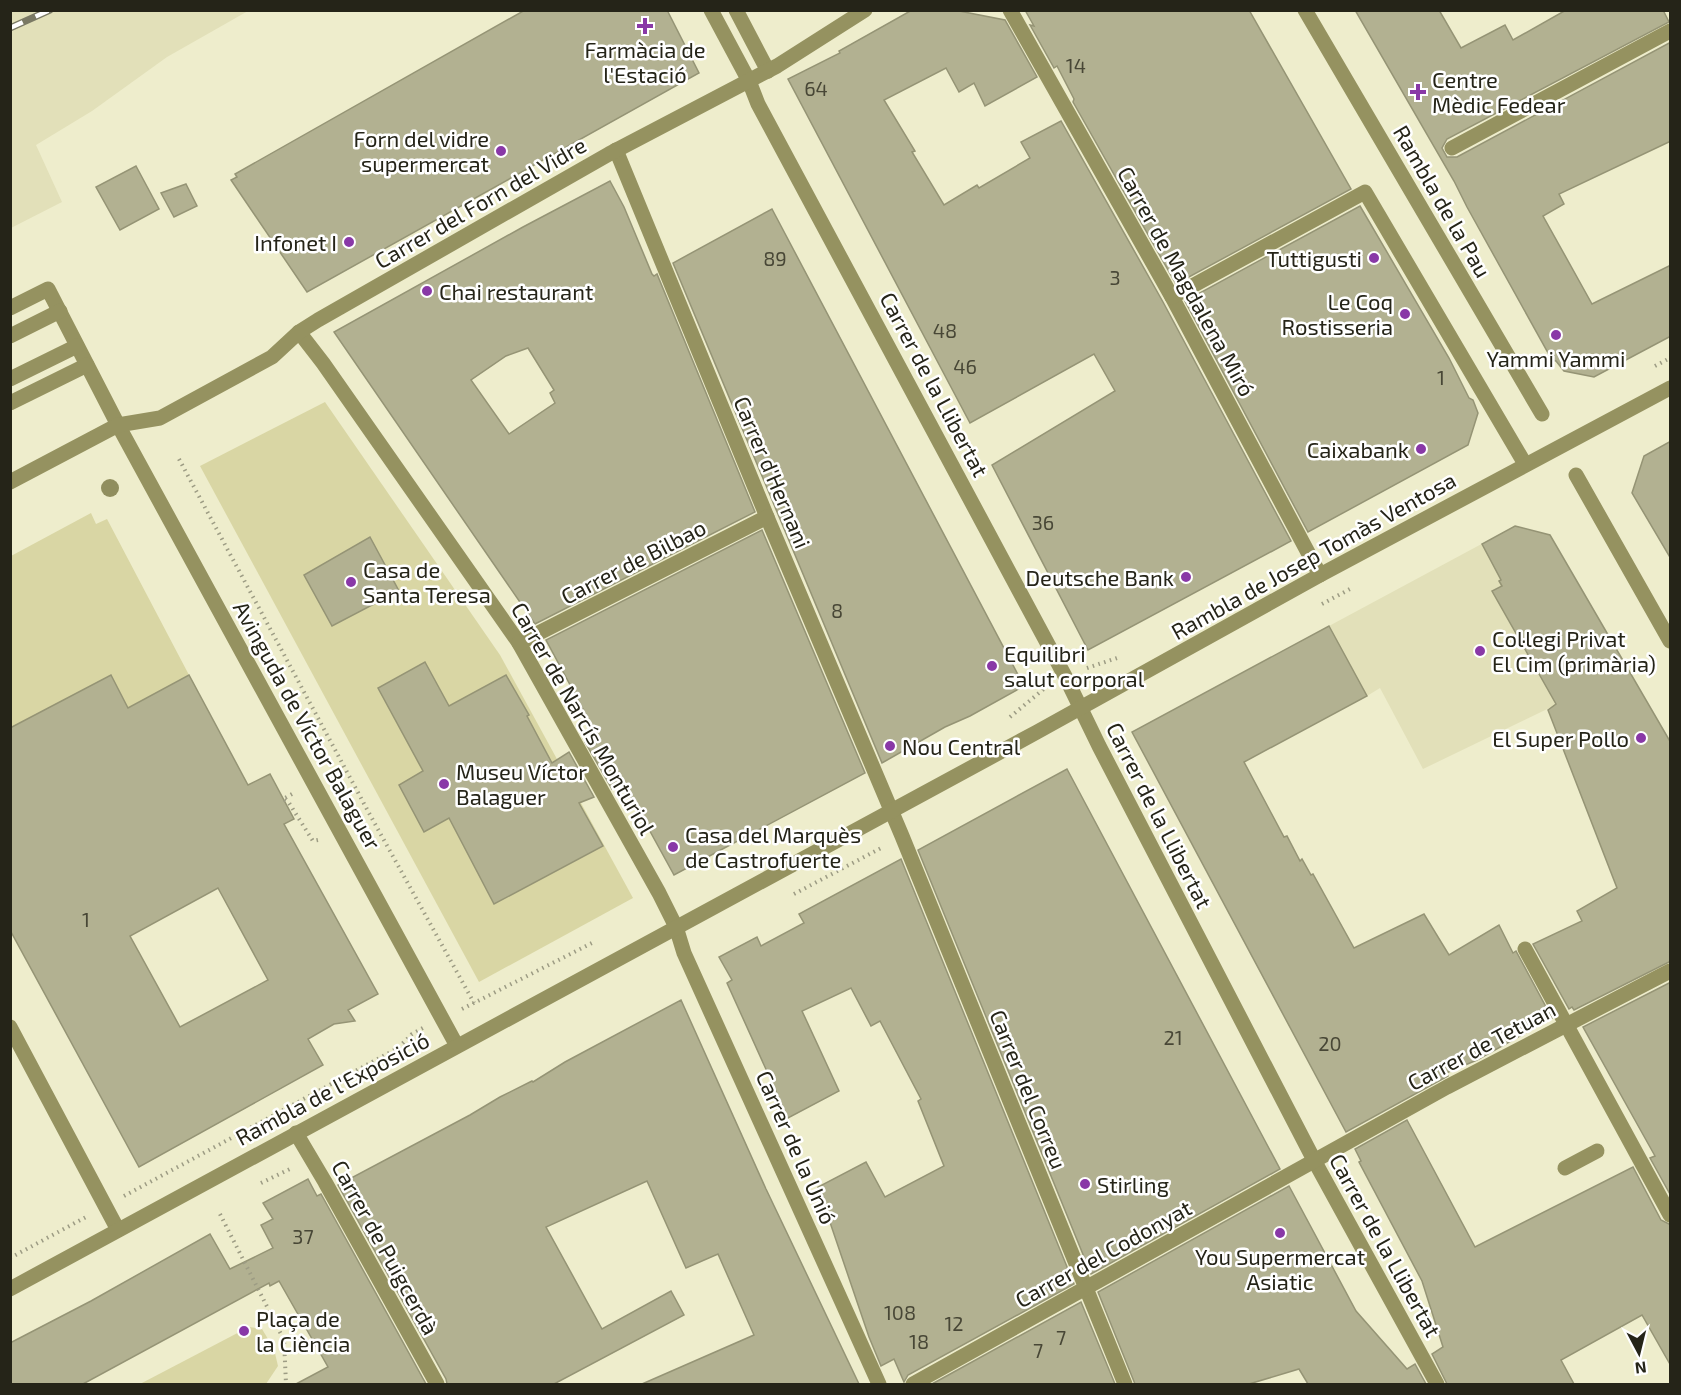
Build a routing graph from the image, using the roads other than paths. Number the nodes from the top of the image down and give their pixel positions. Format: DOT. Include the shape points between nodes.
graph roads {
  1 [pos="711,10"];
  2 [pos="736,10"];
  3 [pos="865,10"];
  4 [pos="1010,10"];
  5 [pos="1305,10"];
  6 [pos="1671,31"];
  7 [pos="768,71"];
  8 [pos="746,76"];
  9 [pos="1452,148"];
  10 [pos="616,150"];
  11 [pos="1172,297"];
  12 [pos="10,308"];
  13 [pos="60,311"];
  14 [pos="299,332"];
  15 [pos="10,336"];
  16 [pos="77,346"];
  17 [pos="87,365"];
  18 [pos="10,379"];
  19 [pos="1671,388"];
  20 [pos="10,403"];
  21 [pos="1542,414"];
  22 [pos="118,425"];
  23 [pos="1526,464"];
  24 [pos="1576,475"];
  25 [pos="10,482"];
  26 [pos="767,517"];
  27 [pos="1320,575"];
  28 [pos="1671,641"];
  29 [pos="519,643"];
  30 [pos="1081,707"];
  31 [pos="891,810"];
  32 [pos="676,927"];
  33 [pos="1525,949"];
  34 [pos="1671,971"];
  35 [pos="1566,1025"];
  36 [pos="10,1027"];
  37 [pos="457,1046"];
  38 [pos="296,1133"];
  39 [pos="1597,1151"];
  40 [pos="1315,1162"];
  41 [pos="1565,1168"];
  42 [pos="1671,1215"];
  43 [pos="118,1230"];
  44 [pos="1086,1287"];
  45 [pos="10,1289"];
  46 [pos="437,1384"];
  47 [pos="879,1384"];
  48 [pos="913,1384"];
  49 [pos="1125,1384"];
  50 [pos="1437,1384"];
  1 -- 8 [label="street, Carrer de la Llibertat"];
  2 -- 7 [label="street"];
  3 -- 7 [label="street, Carrer del Forn del Vidre"];
  4 -- 11 [label="street, Carrer de Magdalena Miró"];
  5 -- 21 [label="street, Rambla de la Pau"];
  6 -- 9 [label="street"];
  7 -- 8 [label="street, Carrer del Forn del Vidre"];
  8 -- 10 [label="street, Carrer del Forn del Vidre"];
  8 -- 30 [label="street, Carrer de la Llibertat"];
  10 -- 14 [label="street, Carrer del Forn del Vidre"];
  10 -- 26 [label="street, Carrer d'Hernani"];
  11 -- 23 [label="street" via="1365,192"];
  11 -- 27 [label="street, Carrer de Magdalena Miró"];
  12 -- 13 [label="street, Avinguda de Víctor Balaguer" via="48,289"];
  13 -- 15 [label="street"];
  13 -- 16 [label="street, Avinguda de Víctor Balaguer"];
  14 -- 22 [label="street, Carrer del Forn del Vidre" via="272,357 160,418"];
  14 -- 29 [label="street, Carrer de Narcís Monturiol"];
  16 -- 17 [label="street, Avinguda de Víctor Balaguer"];
  16 -- 18 [label="street"];
  17 -- 20 [label="street"];
  17 -- 22 [label="street, Avinguda de Víctor Balaguer"];
  19 -- 23 [label="street, Rambla de Josep Tomàs Ventosa"];
  22 -- 25 [label="street, Carrer del Forn del Vidre"];
  22 -- 37 [label="street, Avinguda de Víctor Balaguer"];
  23 -- 27 [label="street, Rambla de Josep Tomàs Ventosa"];
  24 -- 28 [label="street"];
  26 -- 29 [label="street, Carrer de Bilbao"];
  26 -- 31 [label="street, Carrer d'Hernani"];
  27 -- 30 [label="street, Rambla de Josep Tomàs Ventosa"];
  29 -- 32 [label="street, Carrer de Narcís Monturiol"];
  30 -- 31 [label="street, Rambla de Josep Tomàs Ventosa"];
  30 -- 40 [label="street, Carrer de la Llibertat"];
  31 -- 32 [label="street, Rambla de Josep Tomàs Ventosa"];
  31 -- 44 [label="street, Carrer del Correu"];
  32 -- 37 [label="street, Rambla de l'Exposició"];
  32 -- 47 [label="street, Carrer de la Unió" via="684,953"];
  33 -- 35 [label="street"];
  34 -- 35 [label="street, Carrer de Tetuan"];
  35 -- 40 [label="street, Carrer de Tetuan"];
  35 -- 42 [label="street"];
  36 -- 43 [label="street"];
  37 -- 38 [label="street, Rambla de l'Exposició"];
  38 -- 43 [label="street, Rambla de l'Exposició"];
  38 -- 46 [label="street, Carrer de Puigcerdà"];
  39 -- 41 [label="street"];
  40 -- 44 [label="street, Carrer del Codonyat"];
  40 -- 50 [label="street, Carrer de la Llibertat"];
  43 -- 45 [label="street, Rambla de l'Exposició"];
  44 -- 48 [label="street, Carrer del Codonyat"];
  44 -- 49 [label="street, Carrer del Correu"];
}
